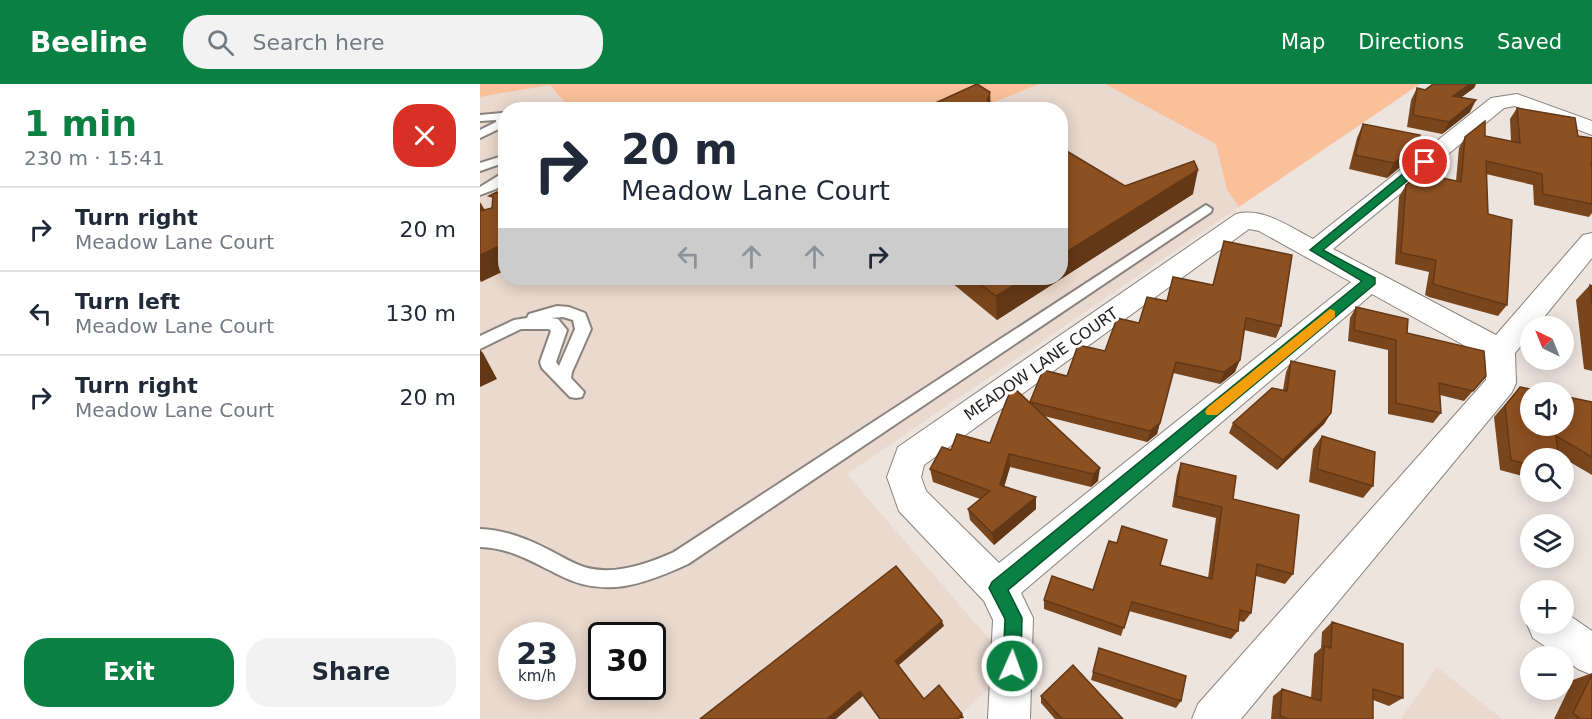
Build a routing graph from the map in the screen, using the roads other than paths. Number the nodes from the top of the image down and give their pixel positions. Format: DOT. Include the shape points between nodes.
graph roads {
  1 [pos="498,116"];
  2 [pos="480,118"];
  3 [pos="498,126"];
  4 [pos="1592,129"];
  5 [pos="480,135"];
  6 [pos="498,161"];
  7 [pos="480,167"];
  8 [pos="498,181"];
  9 [pos="480,191"];
  10 [pos="1206,209"];
  11 [pos="1592,241"];
  12 [pos="1316,250"];
  13 [pos="1370,281"];
  14 [pos="519,324"];
  15 [pos="480,343"];
  16 [pos="1500,351"];
  17 [pos="563,380"];
  18 [pos="576,392"];
  19 [pos="480,538"];
  20 [pos="998,588"];
  21 [pos="1562,634"];
  22 [pos="1592,655"];
  23 [pos="1009,719"];
  24 [pos="1213,719"];
  1 -- 2 [label="lane"];
  3 -- 5 [label="lane"];
  4 -- 12 [label="street" via="1517,100 1498,102"];
  6 -- 7 [label="lane"];
  8 -- 9 [label="lane"];
  10 -- 19 [label="lane" via="681,558 652,572 607,580 576,574 530,549 493,537"];
  11 -- 16 [label="street"];
  12 -- 13 [label="street, MEADOW LANE COURT"];
  12 -- 20 [label="street, MEADOW LANE COURT" via="1266,224 1245,220 910,457 904,477 911,500"];
  13 -- 16 [label="street, MEADOW LANE COURT"];
  13 -- 20 [label="street"];
  14 -- 15 [label="lane"];
  14 -- 17 [label="lane" via="553,323 558,330 548,362"];
  14 -- 17 [label="lane" via="555,312 569,311 580,317 583,328"];
  16 -- 24 [label="street" via="1501,383"];
  17 -- 18 [label="lane"];
  20 -- 23 [label="street, MEADOW LANE COURT" via="1013,618"];
  21 -- 22 [label="street"];
}
